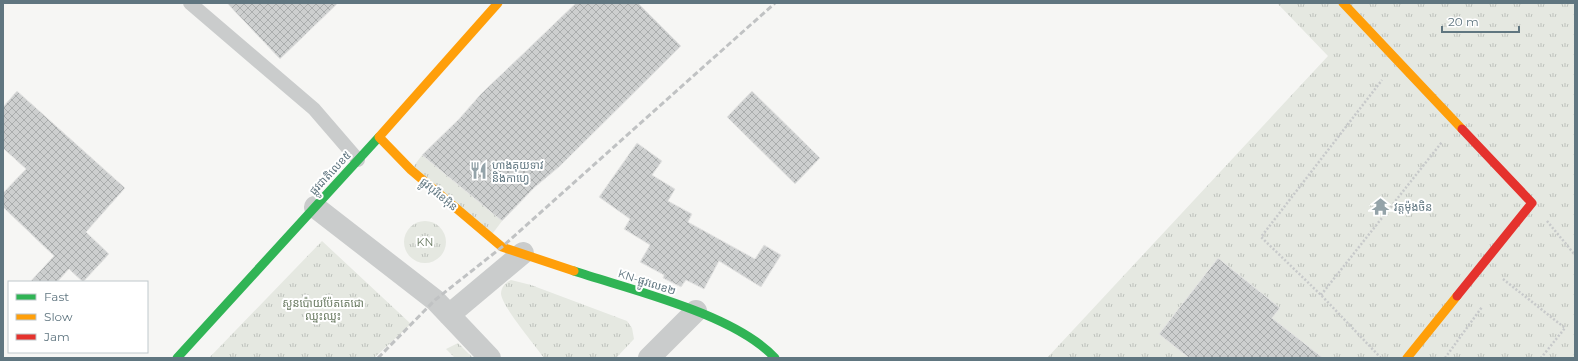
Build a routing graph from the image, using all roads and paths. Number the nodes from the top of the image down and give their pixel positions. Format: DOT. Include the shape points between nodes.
graph roads {
  1 [pos="190,3"];
  2 [pos="498,3"];
  3 [pos="1343,3"];
  4 [pos="1397,60"];
  5 [pos="1456,124"];
  6 [pos="379,137"];
  7 [pos="358,160"];
  8 [pos="1532,204"];
  9 [pos="315,207"];
  10 [pos="502,247"];
  11 [pos="523,253"];
  12 [pos="1575,255"];
  13 [pos="1499,284"];
  14 [pos="1322,295"];
  15 [pos="1485,302"];
  16 [pos="442,308"];
  17 [pos="696,311"];
  18 [pos="177,358"];
  19 [pos="490,358"];
  20 [pos="649,358"];
  21 [pos="775,358"];
  22 [pos="1381,358"];
  23 [pos="1406,358"];
  24 [pos="1445,358"];
  25 [pos="1541,358"];
  1 -- 7 [label="lane" via="314,109"];
  2 -- 6 [label="main road, ផ្លូវជាតិលេខ៥"];
  3 -- 4 [label="main road"];
  4 -- 5 [label="main road"];
  4 -- 14 [label="path" via="1261,237"];
  5 -- 8 [label="main road"];
  5 -- 14 [label="path"];
  6 -- 7 [label="main road, ផ្លូវជាតិលេខ៥"];
  6 -- 10 [label="main road, ផ្លូវបុរីខេអ៊ិន" via="411,170"];
  7 -- 9 [label="main road, ផ្លូវជាតិលេខ៥"];
  8 -- 12 [label="path"];
  8 -- 23 [label="main road"];
  9 -- 16 [label="street"];
  9 -- 18 [label="main road, ផ្លូវជាតិលេខ៥"];
  10 -- 11 [label="main road, KN-ផ្លូវលេខ២"];
  11 -- 16 [label="street"];
  11 -- 17 [label="main road, KN-ផ្លូវលេខ២"];
  13 -- 25 [label="path" via="1504,278 1565,328"];
  14 -- 22 [label="path"];
  15 -- 24 [label="path"];
  16 -- 19 [label="street"];
  17 -- 20 [label="street"];
  17 -- 21 [label="main road, KN-ផ្លូវលេខ២" via="732,327 764,346"];
}
